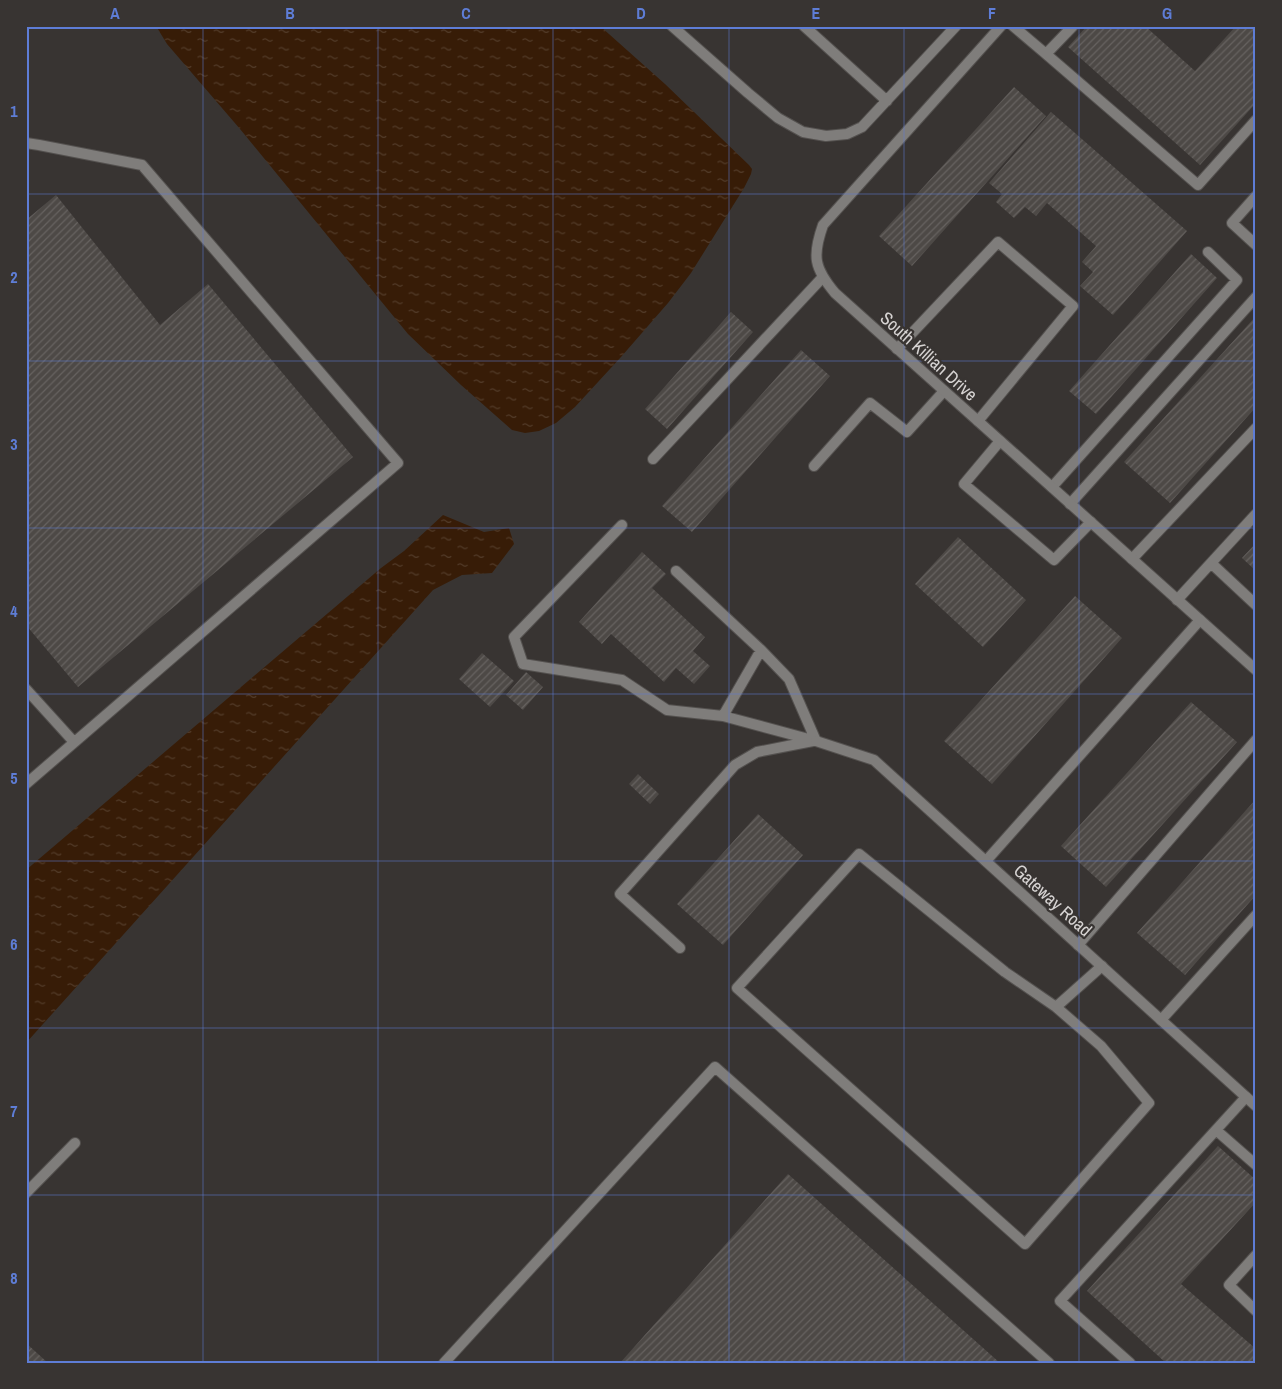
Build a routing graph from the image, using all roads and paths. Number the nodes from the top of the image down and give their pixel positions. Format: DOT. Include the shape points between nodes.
graph roads {
  1 [pos="672,26"];
  2 [pos="804,26"];
  3 [pos="956,26"];
  4 [pos="1001,26"];
  5 [pos="1013,26"];
  6 [pos="1073,26"];
  7 [pos="1046,54"];
  8 [pos="887,101"];
  9 [pos="1256,120"];
  10 [pos="26,144"];
  11 [pos="1256,196"];
  12 [pos="1256,245"];
  13 [pos="1208,252"];
  14 [pos="822,278"];
  15 [pos="1256,297"];
  16 [pos="897,349"];
  17 [pos="944,391"];
  18 [pos="978,421"];
  19 [pos="1256,428"];
  20 [pos="1000,441"];
  21 [pos="653,458"];
  22 [pos="814,466"];
  23 [pos="1052,487"];
  24 [pos="1070,504"];
  25 [pos="1256,514"];
  26 [pos="1091,522"];
  27 [pos="622,526"];
  28 [pos="1132,559"];
  29 [pos="1211,563"];
  30 [pos="676,571"];
  31 [pos="1178,600"];
  32 [pos="1256,605"];
  33 [pos="1200,620"];
  34 [pos="761,650"];
  35 [pos="1256,670"];
  36 [pos="26,689"];
  37 [pos="723,716"];
  38 [pos="816,740"];
  39 [pos="1256,740"];
  40 [pos="74,742"];
  41 [pos="26,784"];
  42 [pos="986,860"];
  43 [pos="1256,915"];
  44 [pos="1078,945"];
  45 [pos="680,948"];
  46 [pos="1102,966"];
  47 [pos="1056,1007"];
  48 [pos="1161,1020"];
  49 [pos="1246,1097"];
  50 [pos="1256,1106"];
  51 [pos="1216,1130"];
  52 [pos="75,1143"];
  53 [pos="1256,1165"];
  54 [pos="26,1193"];
  55 [pos="1256,1255"];
  56 [pos="1256,1311"];
  57 [pos="444,1363"];
  58 [pos="1049,1363"];
  59 [pos="1130,1363"];
  1 -- 8 [label="street" via="748,94 778,118 803,132 826,136 847,134 862,127"];
  2 -- 8 [label="street"];
  3 -- 8 [label="street"];
  4 -- 14 [label="street, South Killian Drive" via="823,225 817,243 817,261"];
  5 -- 7 [label="street"];
  6 -- 7 [label="street"];
  7 -- 9 [label="street" via="1198,185"];
  10 -- 40 [label="street" via="142,165 398,463"];
  11 -- 12 [label="street" via="1232,223"];
  13 -- 23 [label="street" via="1237,280"];
  14 -- 16 [label="street, South Killian Drive" via="834,293"];
  14 -- 21 [label="street"];
  15 -- 24 [label="street"];
  16 -- 17 [label="street, South Killian Drive"];
  16 -- 18 [label="street" via="998,242 1073,306"];
  17 -- 18 [label="street, South Killian Drive"];
  17 -- 22 [label="street" via="906,432 870,403"];
  18 -- 20 [label="street, South Killian Drive"];
  19 -- 28 [label="street"];
  20 -- 23 [label="street, South Killian Drive"];
  20 -- 26 [label="street" via="964,484 1054,560"];
  23 -- 24 [label="street, South Killian Drive"];
  24 -- 26 [label="street, South Killian Drive"];
  25 -- 29 [label="street"];
  26 -- 28 [label="street, South Killian Drive"];
  27 -- 37 [label="street, Gateway Road" via="514,637 523,664 622,680 667,710"];
  28 -- 31 [label="street, South Killian Drive"];
  29 -- 31 [label="street"];
  29 -- 32 [label="street"];
  30 -- 34 [label="street"];
  31 -- 33 [label="street, South Killian Drive"];
  33 -- 35 [label="street, South Killian Drive"];
  33 -- 42 [label="street"];
  34 -- 37 [label="street"];
  34 -- 38 [label="street" via="789,679"];
  36 -- 40 [label="street"];
  37 -- 38 [label="street, Gateway Road"];
  38 -- 42 [label="street, Gateway Road" via="874,760"];
  38 -- 45 [label="street" via="757,752 735,765 620,894"];
  39 -- 44 [label="street"];
  40 -- 41 [label="street"];
  42 -- 44 [label="street, Gateway Road"];
  43 -- 48 [label="street"];
  44 -- 46 [label="street, Gateway Road"];
  46 -- 47 [label="street"];
  46 -- 48 [label="street, Gateway Road"];
  47 -- 47 [label="street" via="1004,972 859,854 737,988 1025,1244 1149,1103 1101,1046"];
  48 -- 49 [label="street, Gateway Road"];
  49 -- 50 [label="street, Gateway Road"];
  49 -- 51 [label="street"];
  51 -- 53 [label="street"];
  51 -- 59 [label="street" via="1060,1301"];
  52 -- 54 [label="street"];
  55 -- 56 [label="street" via="1229,1286"];
  57 -- 58 [label="street" via="714,1067"];
}
